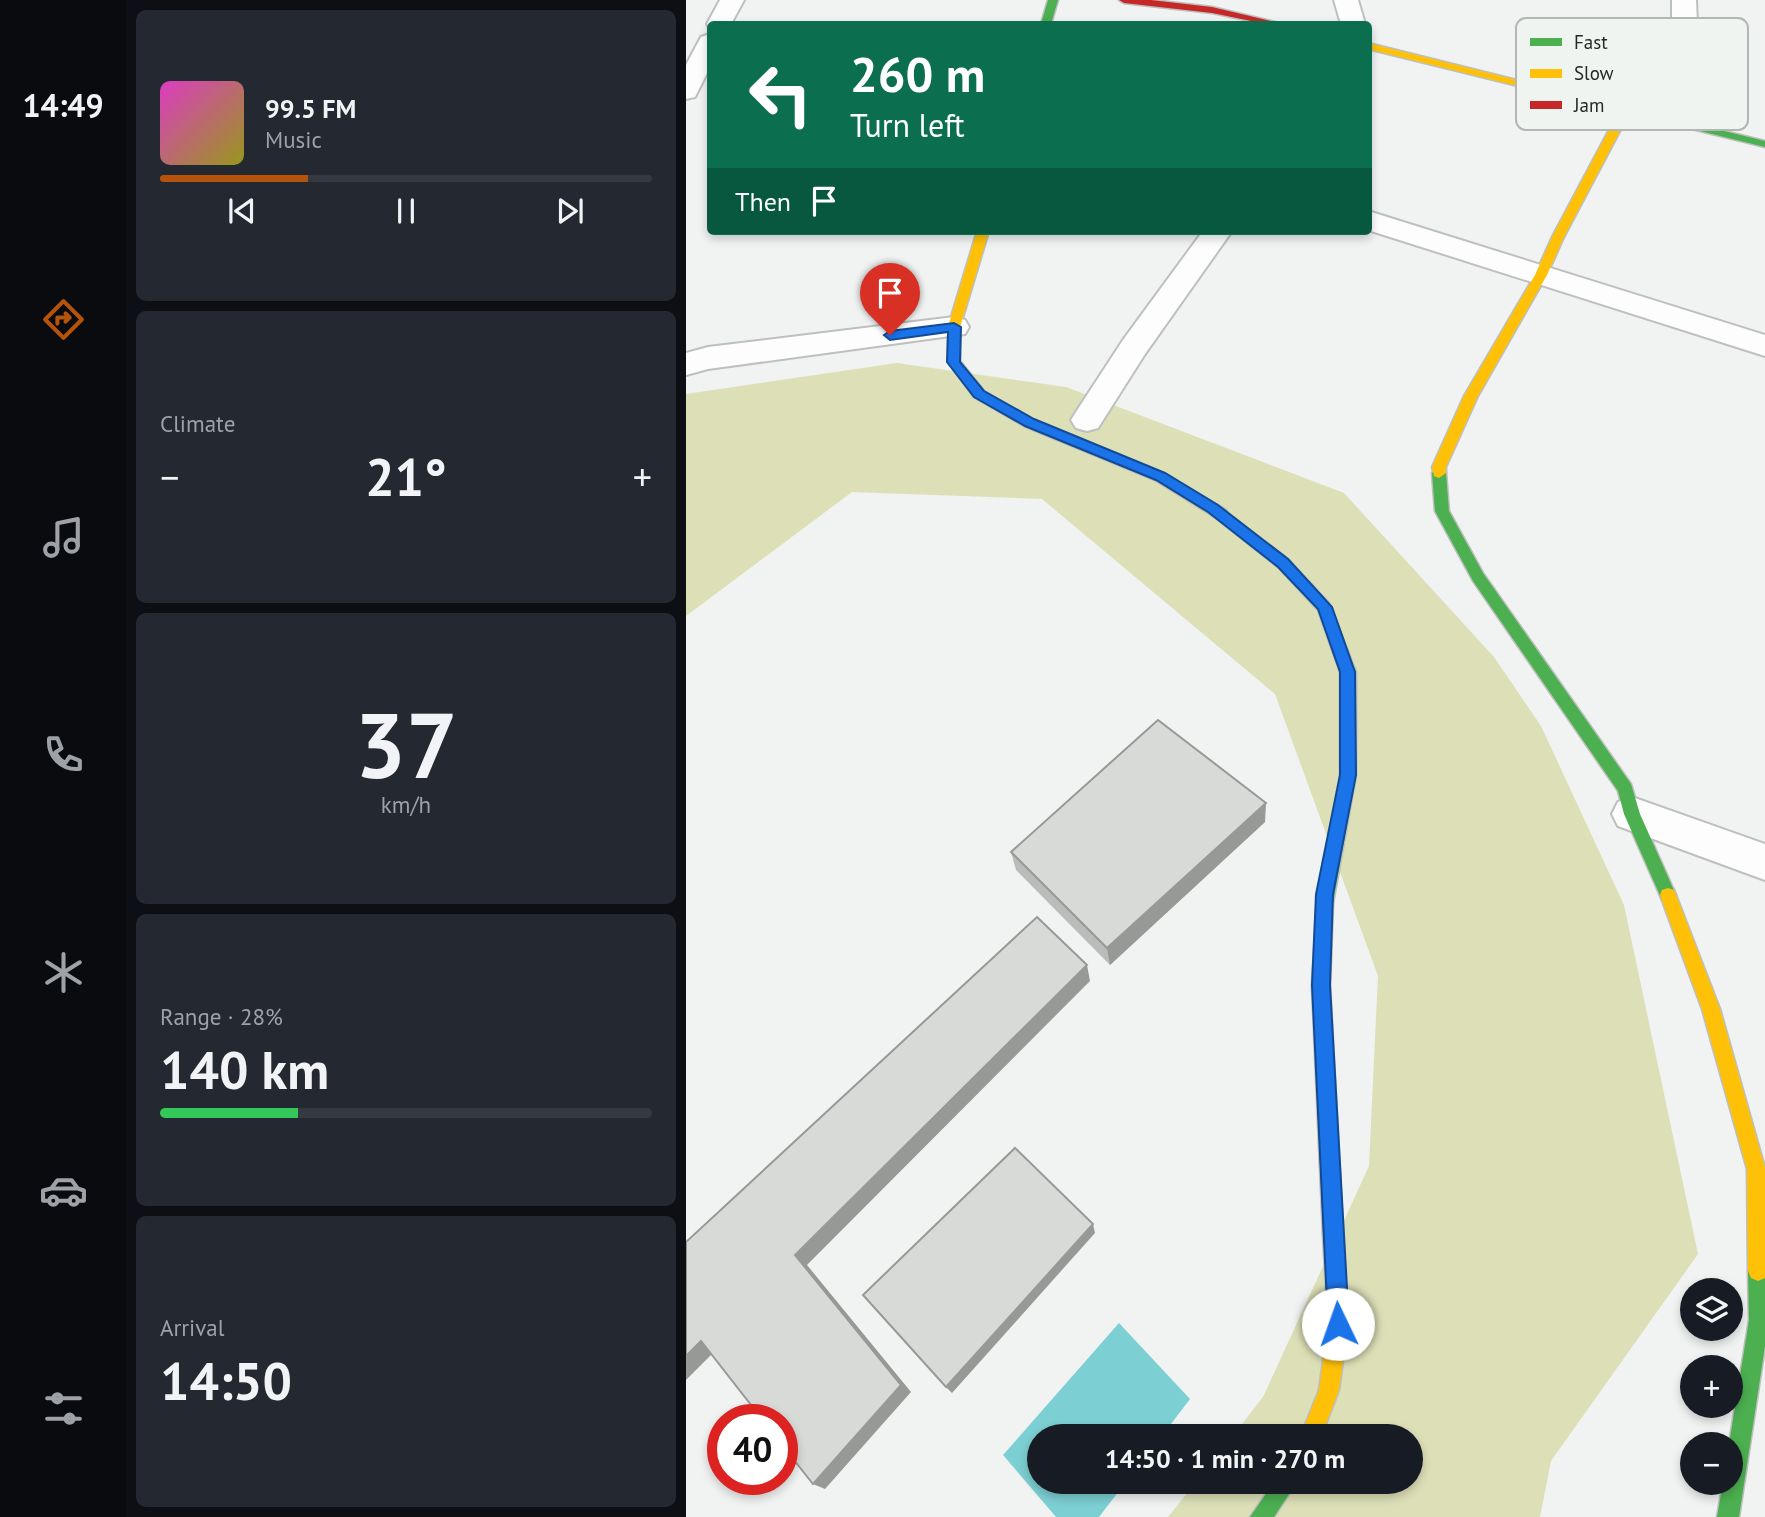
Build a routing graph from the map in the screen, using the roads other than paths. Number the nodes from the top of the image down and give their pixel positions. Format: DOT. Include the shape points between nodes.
graph roads {
  1 [pos="732,0"];
  2 [pos="1053,0"];
  3 [pos="1124,0"];
  4 [pos="1346,0"];
  5 [pos="1684,0"];
  6 [pos="1684,18"];
  7 [pos="721,21"];
  8 [pos="1047,21"];
  9 [pos="1264,21"];
  10 [pos="1352,21"];
  11 [pos="1372,47"];
  12 [pos="707,48"];
  13 [pos="1516,83"];
  14 [pos="686,91"];
  15 [pos="1615,130"];
  16 [pos="1708,130"];
  17 [pos="1765,144"];
  18 [pos="1372,221"];
  19 [pos="982,235"];
  20 [pos="1215,235"];
  21 [pos="1541,275"];
  22 [pos="954,327"];
  23 [pos="1765,346"];
  24 [pos="686,364"];
  25 [pos="1087,420"];
  26 [pos="1632,814"];
  27 [pos="1765,862"];
  28 [pos="1757,1399"];
  29 [pos="1315,1424"];
  30 [pos="1278,1494"];
  31 [pos="1261,1517"];
  32 [pos="1728,1517"];
  1 -- 7 [label="street"];
  2 -- 8 [label="street"];
  3 -- 9 [label="street"];
  4 -- 10 [label="street"];
  5 -- 6 [label="street"];
  11 -- 13 [label="street"];
  12 -- 14 [label="street"];
  15 -- 21 [label="street"];
  16 -- 17 [label="street"];
  18 -- 21 [label="street"];
  19 -- 22 [label="street"];
  20 -- 25 [label="street"];
  21 -- 23 [label="street"];
  21 -- 26 [label="street" via="1471,396 1439,467 1442,511 1478,577 1625,789"];
  22 -- 24 [label="street"];
  22 -- 29 [label="street" via="954,362 979,394 1029,422 1160,477 1213,508 1283,563 1324,607 1348,672 1348,775 1325,894 1321,985 1338,1324 1329,1390"];
  26 -- 27 [label="street"];
  26 -- 28 [label="street" via="1711,1009 1756,1169"];
  28 -- 32 [label="street"];
  30 -- 31 [label="street"];
}
